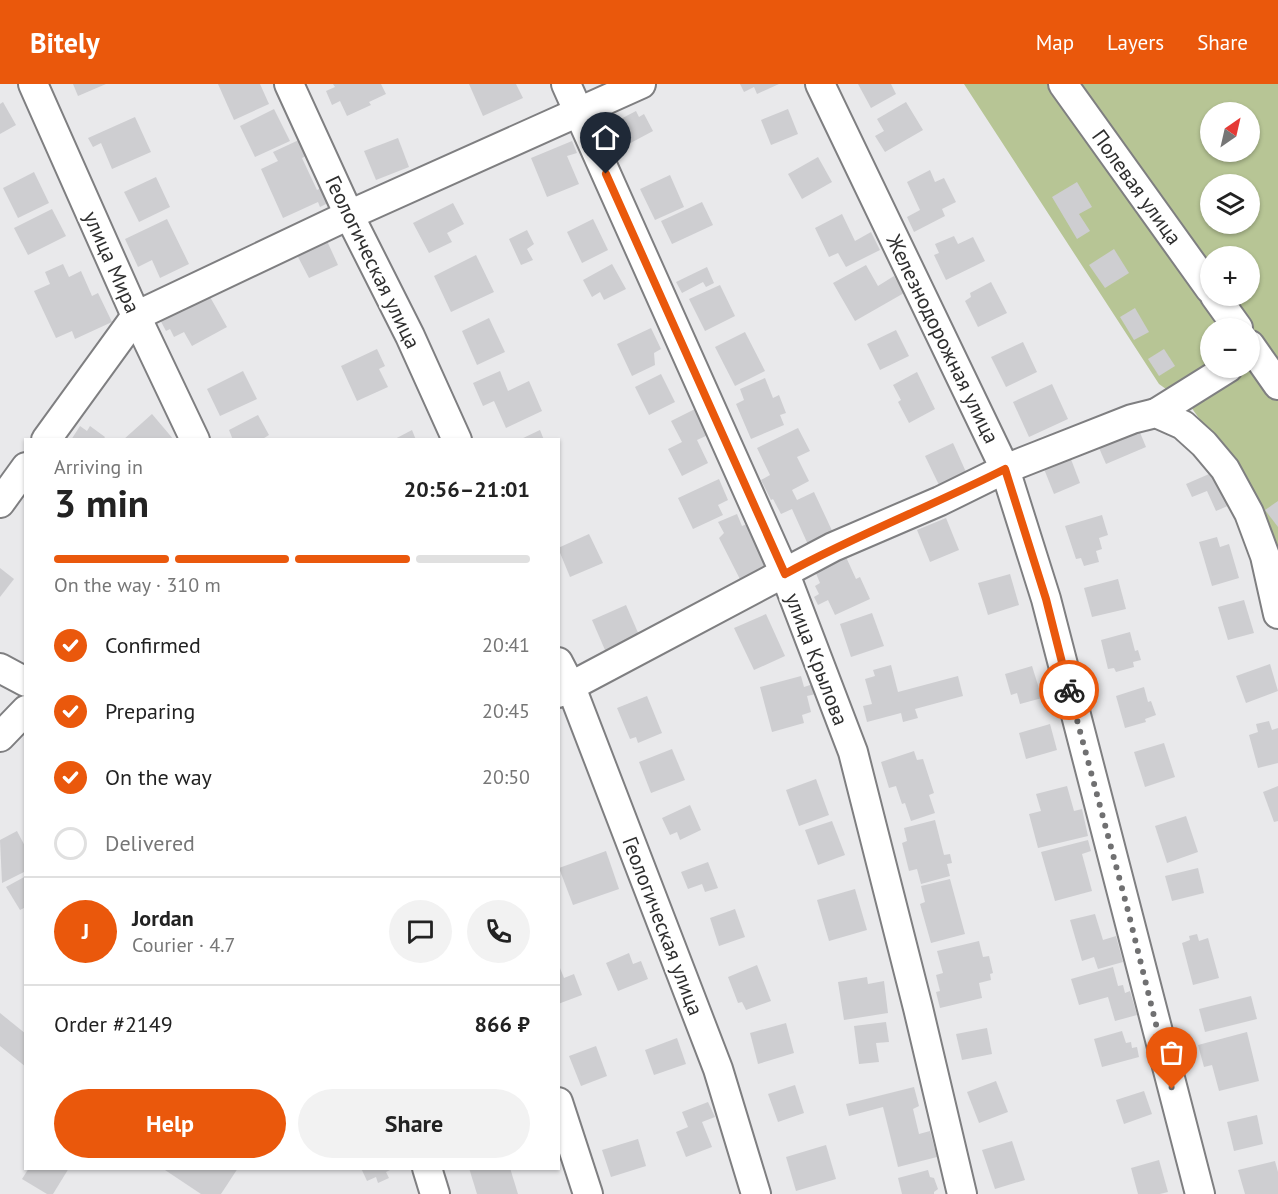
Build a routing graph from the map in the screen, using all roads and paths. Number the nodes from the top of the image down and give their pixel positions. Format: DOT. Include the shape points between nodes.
graph roads {
  1 [pos="33,84"];
  2 [pos="289,84"];
  3 [pos="566,84"];
  4 [pos="641,84"];
  5 [pos="820,84"];
  6 [pos="1063,84"];
  7 [pos="578,111"];
  8 [pos="349,214"];
  9 [pos="1200,275"];
  10 [pos="136,316"];
  11 [pos="1260,361"];
  12 [pos="1212,378"];
  13 [pos="1278,385"];
  14 [pos="1156,413"];
  15 [pos="47,438"];
  16 [pos="194,438"];
  17 [pos="456,438"];
  18 [pos="1005,469"];
  19 [pos="24,471"];
  20 [pos="0,503"];
  21 [pos="785,574"];
  22 [pos="1278,614"];
  23 [pos="0,668"];
  24 [pos="560,671"];
  25 [pos="24,681"];
  26 [pos="564,690"];
  27 [pos="24,712"];
  28 [pos="0,737"];
  29 [pos="560,1108"];
  30 [pos="428,1170"];
  31 [pos="435,1194"];
  32 [pos="588,1194"];
  33 [pos="756,1194"];
  34 [pos="962,1194"];
  35 [pos="1200,1194"];
  1 -- 10 [label="street, улица Мира"];
  2 -- 8 [label="street, Геологическая улица"];
  3 -- 7 [label="street, улица Крылова"];
  4 -- 7 [label="street"];
  5 -- 18 [label="street, Железнодорожная улица"];
  6 -- 9 [label="street, Полевая улица"];
  7 -- 8 [label="street"];
  7 -- 21 [label="street, улица Крылова"];
  8 -- 10 [label="street"];
  8 -- 17 [label="street, Геологическая улица"];
  10 -- 15 [label="street"];
  10 -- 16 [label="street, улица Мира"];
  11 -- 13 [label="street"];
  12 -- 14 [label="street"];
  14 -- 18 [label="street"];
  14 -- 22 [label="street" via="1183,425 1225,469 1250,513"];
  18 -- 21 [label="street" via="833,547"];
  18 -- 35 [label="street, Железнодорожная улица" via="1046,599"];
  19 -- 20 [label="street"];
  21 -- 26 [label="street"];
  21 -- 34 [label="street, улица Крылова" via="853,752"];
  23 -- 25 [label="street"];
  24 -- 26 [label="street, Геологическая улица"];
  26 -- 33 [label="street, Геологическая улица" via="718,1069"];
  27 -- 28 [label="street"];
  29 -- 32 [label="street"];
  30 -- 31 [label="street"];
}
